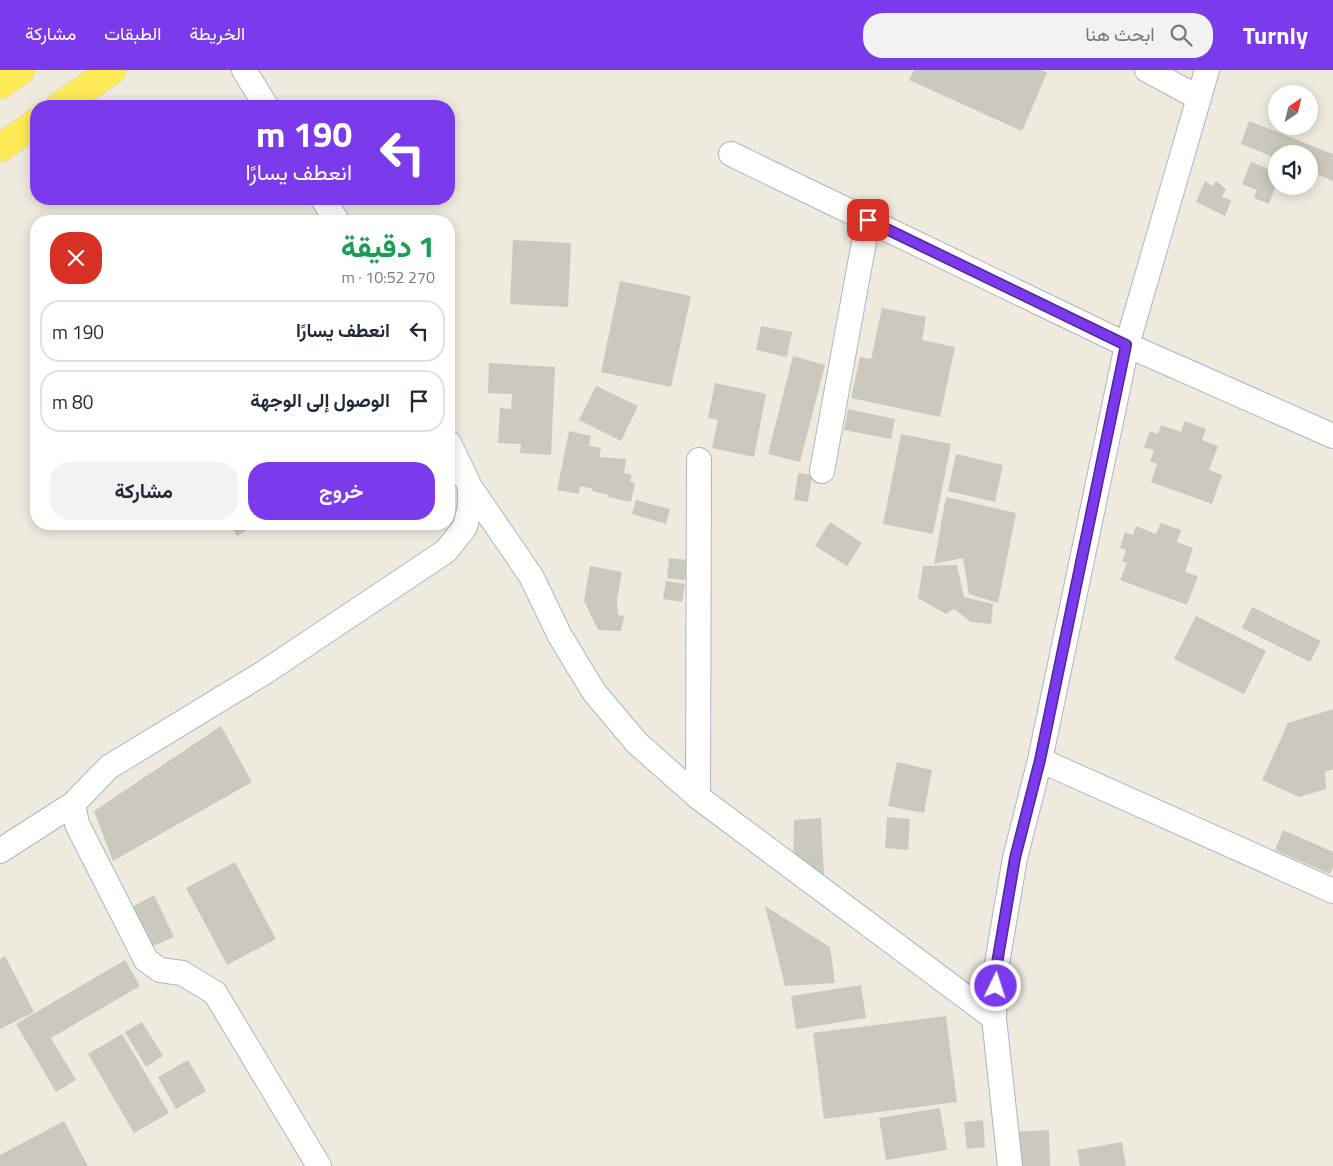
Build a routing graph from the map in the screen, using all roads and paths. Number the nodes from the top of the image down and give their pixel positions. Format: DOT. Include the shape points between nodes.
graph roads {
  1 [pos="21,70"];
  2 [pos="112,70"];
  3 [pos="244,70"];
  4 [pos="1148,70"];
  5 [pos="1207,70"];
  6 [pos="0,84"];
  7 [pos="1199,98"];
  8 [pos="69,100"];
  9 [pos="262,100"];
  10 [pos="30,127"];
  11 [pos="0,148"];
  12 [pos="731,154"];
  13 [pos="868,220"];
  14 [pos="1126,345"];
  15 [pos="1333,436"];
  16 [pos="455,456"];
  17 [pos="699,460"];
  18 [pos="822,470"];
  19 [pos="470,487"];
  20 [pos="1040,760"];
  21 [pos="698,797"];
  22 [pos="73,804"];
  23 [pos="0,850"];
  24 [pos="1333,891"];
  25 [pos="994,1018"];
  26 [pos="319,1166"];
  27 [pos="1010,1166"];
  1 -- 6 [label="main road"];
  2 -- 8 [label="main road"];
  3 -- 9 [label="street"];
  4 -- 7 [label="street"];
  5 -- 7 [label="street"];
  7 -- 14 [label="street"];
  10 -- 11 [label="main road"];
  12 -- 13 [label="street"];
  13 -- 14 [label="street"];
  13 -- 18 [label="street"];
  14 -- 15 [label="street"];
  14 -- 20 [label="street"];
  16 -- 19 [label="street"];
  17 -- 21 [label="street"];
  19 -- 21 [label="street" via="531,576 560,636 594,692 637,743"];
  19 -- 22 [label="street" via="465,527 446,551 265,672 109,767"];
  20 -- 24 [label="street"];
  20 -- 25 [label="street" via="1015,858 996,969"];
  21 -- 25 [label="street"];
  22 -- 23 [label="street"];
  22 -- 26 [label="street" via="77,824 146,960 160,970 182,973 215,993"];
  25 -- 27 [label="street"];
}
